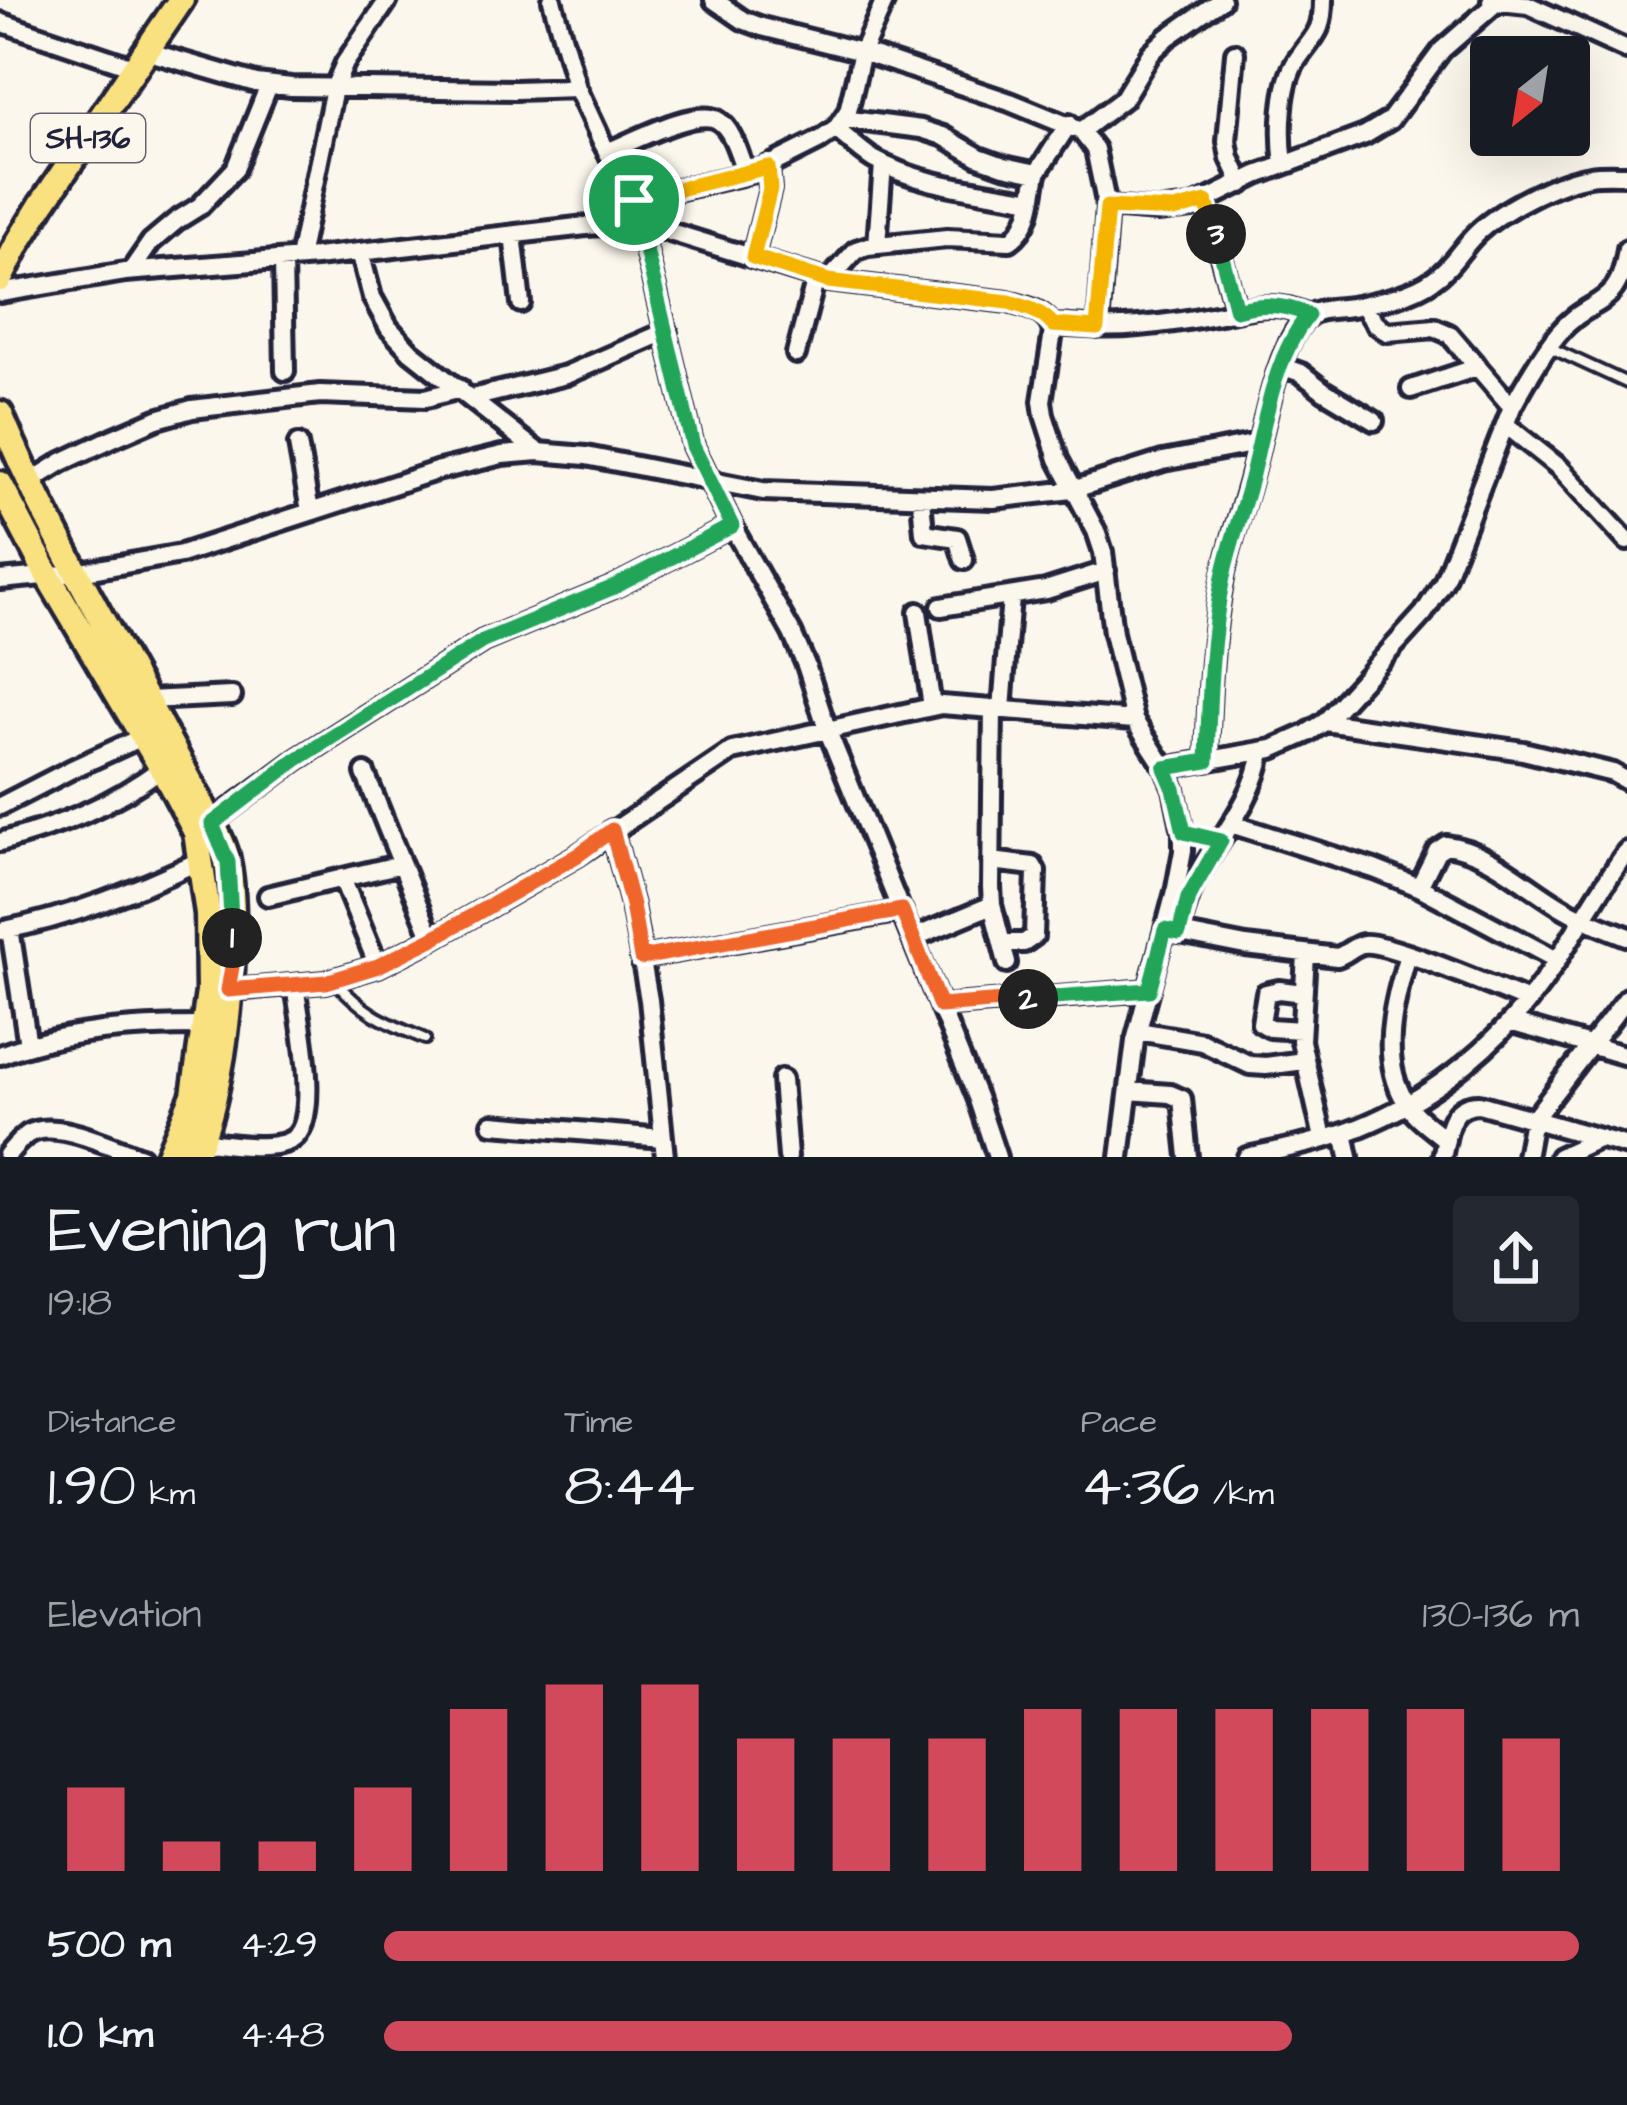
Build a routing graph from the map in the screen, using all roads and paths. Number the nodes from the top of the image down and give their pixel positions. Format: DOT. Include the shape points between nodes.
graph roads {
  1 [pos="182,0"];
  2 [pos="388,0"];
  3 [pos="552,0"];
  4 [pos="714,0"];
  5 [pos="885,0"];
  6 [pos="1221,0"];
  7 [pos="1323,0"];
  8 [pos="1490,1"];
  9 [pos="1538,4"];
  10 [pos="0,22"];
  11 [pos="1627,50"];
  12 [pos="862,52"];
  13 [pos="1235,53"];
  14 [pos="141,60"];
  15 [pos="269,85"];
  16 [pos="334,88"];
  17 [pos="578,88"];
  18 [pos="839,124"];
  19 [pos="1075,128"];
  20 [pos="607,152"];
  21 [pos="883,164"];
  22 [pos="1284,164"];
  23 [pos="768,167"];
  24 [pos="746,173"];
  25 [pos="1037,173"];
  26 [pos="1627,175"];
  27 [pos="1242,184"];
  28 [pos="634,200"];
  29 [pos="1032,200"];
  30 [pos="1206,202"];
  31 [pos="1107,207"];
  32 [pos="641,224"];
  33 [pos="513,235"];
  34 [pos="877,245"];
  35 [pos="360,252"];
  36 [pos="753,257"];
  37 [pos="1626,258"];
  38 [pos="291,259"];
  39 [pos="131,271"];
  40 [pos="0,279"];
  41 [pos="822,279"];
  42 [pos="0,292"];
  43 [pos="521,303"];
  44 [pos="1363,305"];
  45 [pos="1236,310"];
  46 [pos="1308,315"];
  47 [pos="1053,325"];
  48 [pos="1097,328"];
  49 [pos="667,332"];
  50 [pos="1549,347"];
  51 [pos="796,354"];
  52 [pos="1281,366"];
  53 [pos="1478,367"];
  54 [pos="285,370"];
  55 [pos="1627,382"];
  56 [pos="1411,389"];
  57 [pos="466,394"];
  58 [pos="0,414"];
  59 [pos="1509,416"];
  60 [pos="1374,421"];
  61 [pos="1258,443"];
  62 [pos="298,444"];
  63 [pos="538,452"];
  64 [pos="708,479"];
  65 [pos="28,483"];
  66 [pos="0,484"];
  67 [pos="1072,490"];
  68 [pos="921,499"];
  69 [pos="310,512"];
  70 [pos="732,526"];
  71 [pos="1627,541"];
  72 [pos="964,560"];
  73 [pos="1106,571"];
  74 [pos="75,573"];
  75 [pos="48,576"];
  76 [pos="0,580"];
  77 [pos="1010,597"];
  78 [pos="941,607"];
  79 [pos="918,613"];
  80 [pos="232,696"];
  81 [pos="146,700"];
  82 [pos="932,707"];
  83 [pos="997,708"];
  84 [pos="1134,720"];
  85 [pos="1325,722"];
  86 [pos="827,729"];
  87 [pos="142,737"];
  88 [pos="1262,751"];
  89 [pos="1207,761"];
  90 [pos="162,768"];
  91 [pos="1165,768"];
  92 [pos="365,773"];
  93 [pos="1627,781"];
  94 [pos="0,806"];
  95 [pos="1232,824"];
  96 [pos="204,828"];
  97 [pos="612,830"];
  98 [pos="1184,832"];
  99 [pos="1221,841"];
  100 [pos="0,842"];
  101 [pos="1627,851"];
  102 [pos="201,860"];
  103 [pos="991,861"];
  104 [pos="402,864"];
  105 [pos="342,878"];
  106 [pos="1419,887"];
  107 [pos="268,896"];
  108 [pos="992,905"];
  109 [pos="902,910"];
  110 [pos="1584,919"];
  111 [pos="5,930"];
  112 [pos="1172,931"];
  113 [pos="1627,936"];
  114 [pos="913,938"];
  115 [pos="432,939"];
  116 [pos="1002,943"];
  117 [pos="1306,954"];
  118 [pos="1408,954"];
  119 [pos="641,958"];
  120 [pos="1557,960"];
  121 [pos="1007,963"];
  122 [pos="378,966"];
  123 [pos="334,980"];
  124 [pos="295,985"];
  125 [pos="1149,990"];
  126 [pos="219,991"];
  127 [pos="1303,993"];
  128 [pos="1627,998"];
  129 [pos="1528,1001"];
  130 [pos="940,1006"];
  131 [pos="1510,1022"];
  132 [pos="204,1026"];
  133 [pos="1138,1030"];
  134 [pos="1300,1030"];
  135 [pos="425,1039"];
  136 [pos="28,1045"];
  137 [pos="1592,1046"];
  138 [pos="0,1055"];
  139 [pos="1627,1056"];
  140 [pos="1304,1061"];
  141 [pos="782,1079"];
  142 [pos="1129,1091"];
  143 [pos="1406,1103"];
  144 [pos="1533,1120"];
  145 [pos="493,1124"];
  146 [pos="1344,1132"];
  147 [pos="1323,1138"];
  148 [pos="1600,1138"];
  149 [pos="1627,1147"];
  150 [pos="664,1148"];
  151 [pos="1444,1148"];
  152 [pos="197,1149"];
  153 [pos="5,1153"];
  154 [pos="141,1157"];
  155 [pos="169,1157"];
  156 [pos="788,1157"];
  157 [pos="997,1157"];
  158 [pos="1120,1157"];
  159 [pos="1188,1157"];
  160 [pos="1247,1157"];
  161 [pos="1349,1157"];
  162 [pos="1526,1157"];
  163 [pos="1559,1157"];
  164 [pos="1623,1157"];
  1 -- 14 [label="main road, SH-136"];
  2 -- 16 [label="street"];
  3 -- 17 [label="street"];
  4 -- 12 [label="street" via="762,27"];
  5 -- 12 [label="street"];
  6 -- 19 [label="street" via="1151,53 1123,99"];
  7 -- 22 [label="street" via="1322,27 1290,74"];
  8 -- 9 [label="street"];
  8 -- 22 [label="street" via="1390,120"];
  9 -- 11 [label="street"];
  10 -- 14 [label="street"];
  12 -- 18 [label="street"];
  12 -- 19 [label="street"];
  13 -- 27 [label="street" via="1227,141"];
  14 -- 15 [label="street"];
  14 -- 40 [label="main road, SH-136"];
  15 -- 16 [label="street"];
  15 -- 39 [label="street" via="235,169 151,242"];
  16 -- 17 [label="street"];
  16 -- 38 [label="street"];
  17 -- 20 [label="street"];
  18 -- 21 [label="street"];
  18 -- 23 [label="street"];
  18 -- 25 [label="street" via="921,129"];
  19 -- 25 [label="street"];
  19 -- 31 [label="street" via="1095,149"];
  20 -- 24 [label="street" via="710,116 729,132"];
  20 -- 28 [label="street"];
  21 -- 29 [label="street"];
  21 -- 34 [label="street"];
  22 -- 27 [label="street"];
  23 -- 24 [label="street"];
  23 -- 36 [label="street"];
  24 -- 28 [label="street"];
  25 -- 29 [label="street"];
  26 -- 44 [label="street" via="1592,175 1527,201 1474,235 1427,284"];
  27 -- 30 [label="street"];
  28 -- 32 [label="street"];
  29 -- 34 [label="street" via="1025,227 1010,242"];
  30 -- 31 [label="street" via="1174,210"];
  30 -- 45 [label="street"];
  31 -- 48 [label="street"];
  32 -- 33 [label="street"];
  32 -- 36 [label="street"];
  32 -- 49 [label="street"];
  33 -- 35 [label="street"];
  33 -- 43 [label="street"];
  34 -- 41 [label="street" via="856,250"];
  35 -- 38 [label="street"];
  35 -- 57 [label="street" via="389,328"];
  36 -- 41 [label="street"];
  37 -- 50 [label="street" via="1618,285 1570,320"];
  38 -- 39 [label="street"];
  38 -- 54 [label="street"];
  39 -- 42 [label="street"];
  41 -- 47 [label="street" via="1009,302"];
  41 -- 51 [label="street"];
  44 -- 46 [label="street"];
  44 -- 53 [label="street" via="1388,332 1449,334"];
  45 -- 46 [label="street" via="1277,306"];
  45 -- 48 [label="street"];
  46 -- 52 [label="street"];
  47 -- 48 [label="street"];
  47 -- 67 [label="street" via="1042,401"];
  49 -- 57 [label="street" via="566,375"];
  49 -- 64 [label="street"];
  50 -- 55 [label="lane"];
  50 -- 59 [label="street"];
  52 -- 60 [label="street"];
  52 -- 61 [label="street"];
  53 -- 56 [label="street"];
  53 -- 59 [label="street"];
  57 -- 63 [label="street"];
  57 -- 65 [label="street" via="320,394 192,409 62,461"];
  58 -- 65 [label="main road"];
  59 -- 71 [label="street"];
  59 -- 85 [label="street" via="1444,580 1412,628"];
  61 -- 67 [label="street" via="1163,460"];
  61 -- 89 [label="street" via="1223,576"];
  62 -- 69 [label="street"];
  63 -- 64 [label="street"];
  63 -- 69 [label="street" via="436,471"];
  64 -- 68 [label="street" via="763,491"];
  64 -- 70 [label="street"];
  65 -- 74 [label="main road"];
  66 -- 75 [label="main road"];
  67 -- 68 [label="street"];
  67 -- 73 [label="street" via="1096,531"];
  68 -- 72 [label="street" via="925,533 957,538"];
  69 -- 74 [label="street" via="181,554"];
  70 -- 86 [label="street" via="793,633"];
  70 -- 96 [label="street" via="483,641"];
  73 -- 77 [label="street"];
  73 -- 84 [label="street"];
  74 -- 75 [label="street"];
  74 -- 81 [label="main road"];
  75 -- 76 [label="street"];
  75 -- 87 [label="main road"];
  77 -- 78 [label="street"];
  77 -- 83 [label="street"];
  79 -- 82 [label="street"];
  80 -- 81 [label="street"];
  81 -- 96 [label="main road"];
  82 -- 83 [label="street"];
  82 -- 86 [label="street"];
  83 -- 84 [label="street"];
  83 -- 103 [label="street"];
  84 -- 91 [label="street"];
  85 -- 88 [label="street"];
  85 -- 93 [label="street" via="1523,751"];
  86 -- 97 [label="street" via="732,751"];
  86 -- 109 [label="street"];
  87 -- 90 [label="main road"];
  87 -- 94 [label="street"];
  88 -- 89 [label="street"];
  88 -- 95 [label="street"];
  89 -- 91 [label="street"];
  90 -- 96 [label="main road"];
  90 -- 100 [label="street" via="85,814"];
  91 -- 98 [label="street"];
  92 -- 104 [label="street"];
  95 -- 99 [label="street"];
  95 -- 106 [label="street"];
  96 -- 102 [label="main road"];
  96 -- 126 [label="main road" via="228,862 233,961"];
  97 -- 115 [label="street"];
  97 -- 119 [label="street"];
  98 -- 99 [label="street"];
  98 -- 112 [label="street"];
  99 -- 112 [label="street"];
  101 -- 110 [label="street"];
  102 -- 111 [label="street" via="92,908"];
  102 -- 126 [label="main road"];
  103 -- 108 [label="street"];
  103 -- 116 [label="street" via="1036,871 1034,936"];
  104 -- 105 [label="street"];
  104 -- 115 [label="street"];
  105 -- 107 [label="street"];
  105 -- 122 [label="street"];
  106 -- 110 [label="street" via="1437,851 1460,847"];
  106 -- 120 [label="street"];
  108 -- 114 [label="street"];
  108 -- 116 [label="street"];
  109 -- 114 [label="street"];
  109 -- 119 [label="street"];
  110 -- 113 [label="street"];
  110 -- 120 [label="street"];
  111 -- 136 [label="street"];
  112 -- 117 [label="street"];
  112 -- 125 [label="street"];
  114 -- 130 [label="street"];
  115 -- 122 [label="street"];
  116 -- 121 [label="street"];
  117 -- 118 [label="street" via="1337,957 1373,944"];
  117 -- 127 [label="street"];
  118 -- 129 [label="street"];
  118 -- 143 [label="street" via="1390,1038"];
  119 -- 150 [label="street"];
  120 -- 129 [label="street"];
  122 -- 123 [label="street"];
  123 -- 124 [label="street"];
  123 -- 135 [label="lane" via="362,1009"];
  124 -- 126 [label="street"];
  124 -- 152 [label="street" via="308,1100 298,1134 272,1146"];
  125 -- 130 [label="street"];
  125 -- 133 [label="street"];
  126 -- 132 [label="main road"];
  126 -- 152 [label="main road" via="222,1049"];
  127 -- 134 [label="street"];
  127 -- 134 [label="street" via="1267,993 1261,1018 1270,1028"];
  128 -- 137 [label="street"];
  129 -- 131 [label="street"];
  130 -- 157 [label="street"];
  131 -- 137 [label="street"];
  131 -- 143 [label="street"];
  132 -- 136 [label="street" via="142,1026"];
  132 -- 155 [label="main road" via="194,1095"];
  133 -- 140 [label="street" via="1202,1042 1250,1065"];
  133 -- 142 [label="street"];
  134 -- 140 [label="street"];
  136 -- 138 [label="street"];
  137 -- 139 [label="street"];
  137 -- 144 [label="street"];
  140 -- 147 [label="street"];
  141 -- 156 [label="street"];
  142 -- 158 [label="street"];
  142 -- 159 [label="street" via="1182,1100"];
  143 -- 146 [label="street"];
  143 -- 151 [label="street"];
  144 -- 148 [label="street"];
  144 -- 151 [label="street" via="1467,1104 1458,1108"];
  144 -- 162 [label="street"];
  145 -- 150 [label="street"];
  146 -- 147 [label="street"];
  146 -- 161 [label="street"];
  147 -- 160 [label="street"];
  148 -- 149 [label="street"];
  148 -- 163 [label="street"];
  149 -- 164 [label="street"];
  153 -- 154 [label="street" via="28,1134 53,1130"];
}
